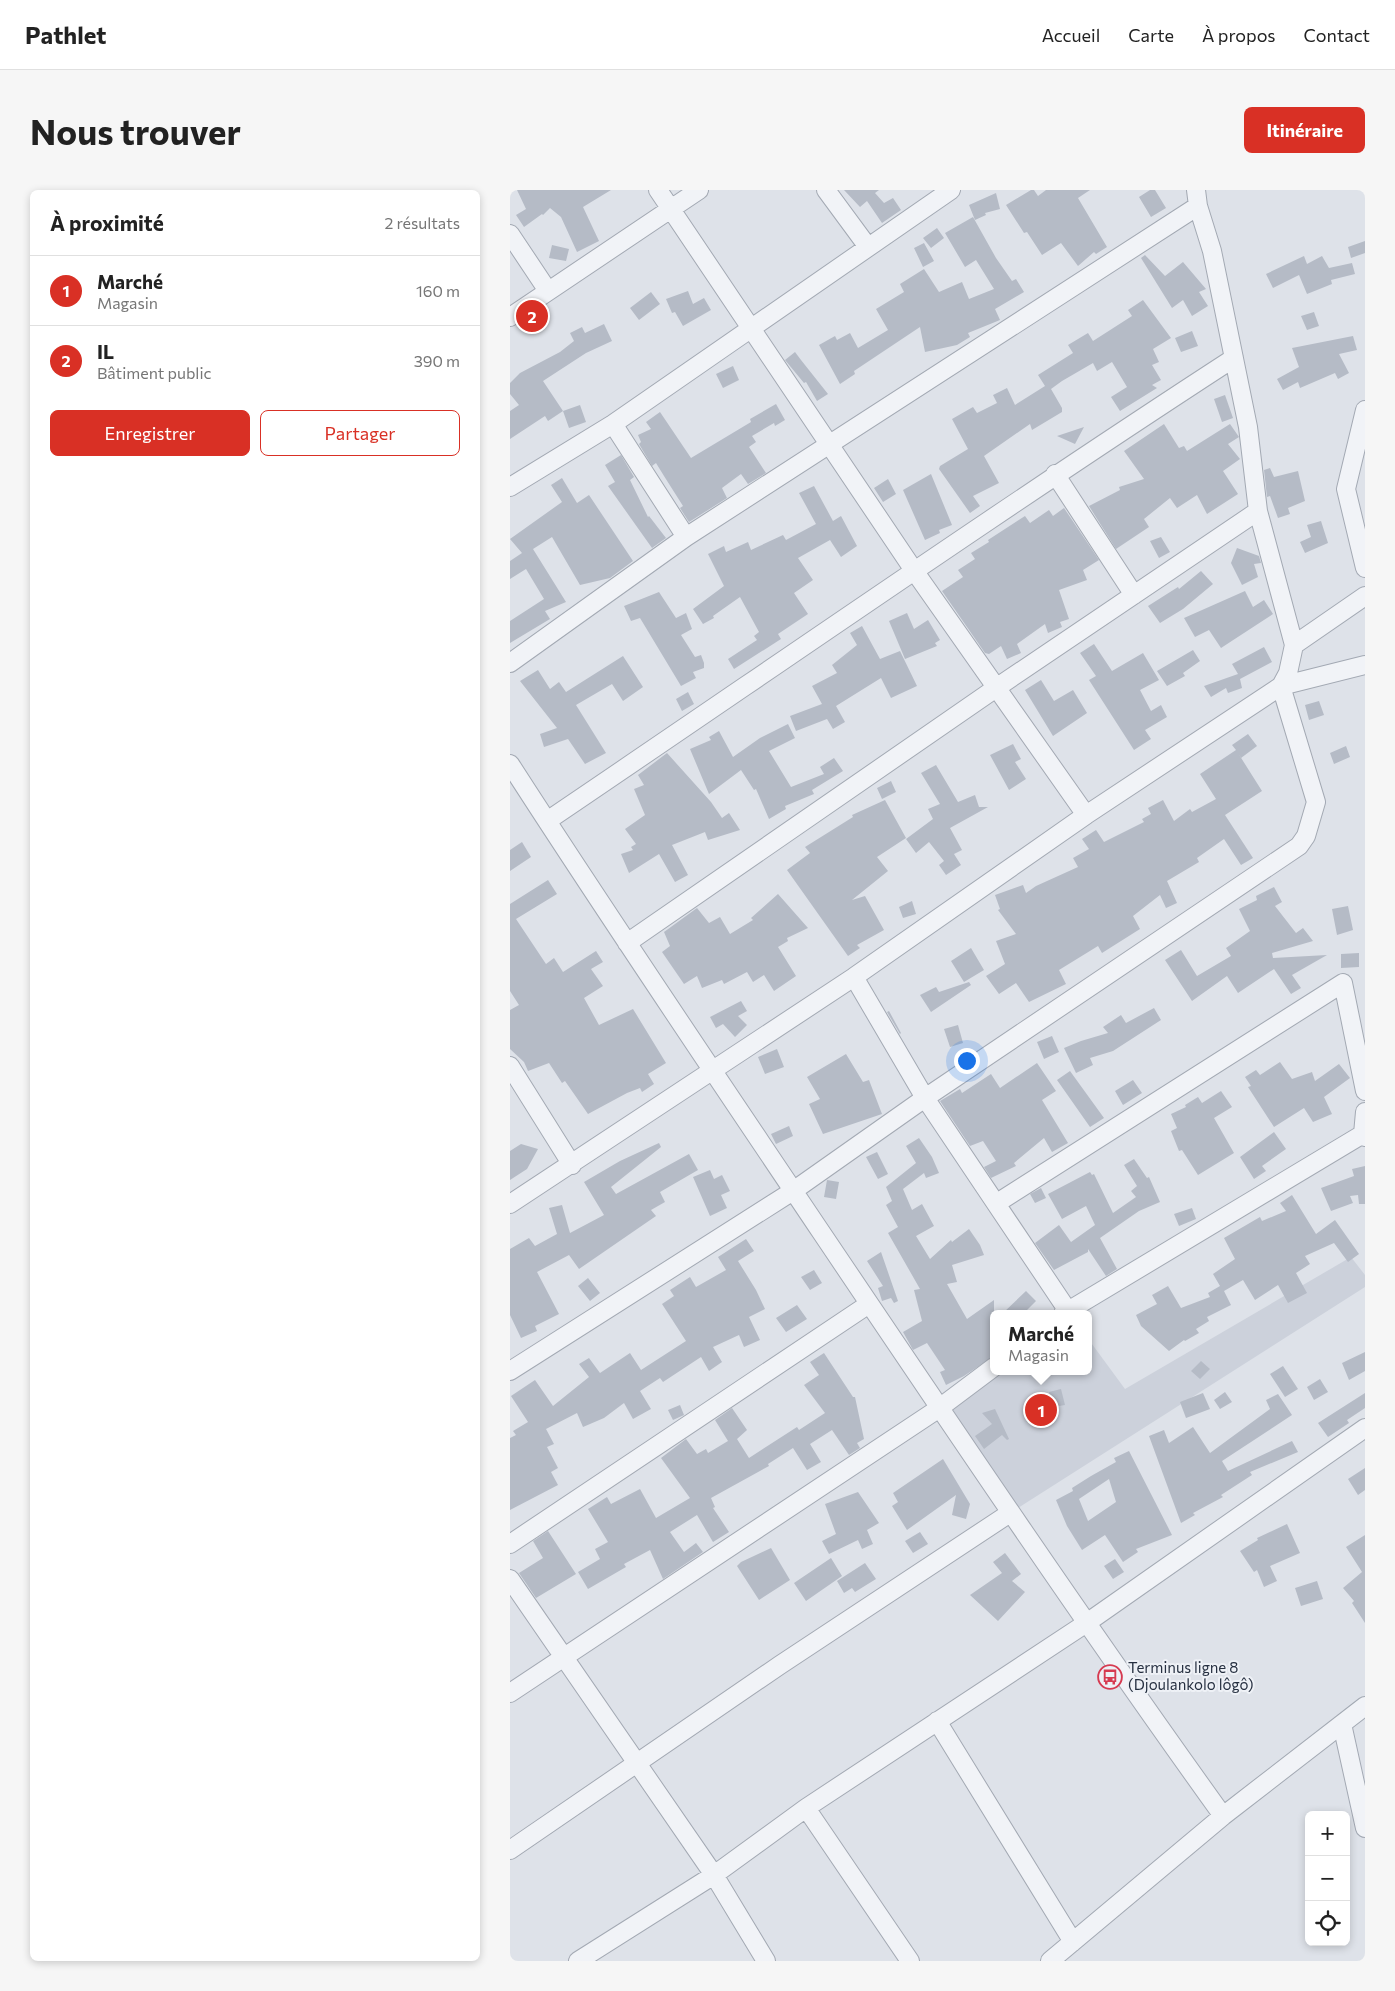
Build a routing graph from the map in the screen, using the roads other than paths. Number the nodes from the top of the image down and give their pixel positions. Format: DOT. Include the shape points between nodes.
graph roads {
  1 [pos="658,190"];
  2 [pos="699,190"];
  3 [pos="826,190"];
  4 [pos="951,190"];
  5 [pos="1197,198"];
  6 [pos="671,209"];
  7 [pos="510,234"];
  8 [pos="868,247"];
  9 [pos="548,291"];
  10 [pos="510,317"];
  11 [pos="751,328"];
  12 [pos="1234,358"];
  13 [pos="1365,410"];
  14 [pos="613,424"];
  15 [pos="830,445"];
  16 [pos="1055,474"];
  17 [pos="510,487"];
  18 [pos="1258,511"];
  19 [pos="686,537"];
  20 [pos="1365,568"];
  21 [pos="915,572"];
  22 [pos="1134,595"];
  23 [pos="1365,596"];
  24 [pos="1294,645"];
  25 [pos="510,663"];
  26 [pos="1365,665"];
  27 [pos="1281,686"];
  28 [pos="996,688"];
  29 [pos="510,764"];
  30 [pos="1086,815"];
  31 [pos="547,821"];
  32 [pos="627,943"];
  33 [pos="854,977"];
  34 [pos="510,1066"];
  35 [pos="713,1071"];
  36 [pos="1365,1091"];
  37 [pos="925,1098"];
  38 [pos="1365,1112"];
  39 [pos="1364,1136"];
  40 [pos="572,1164"];
  41 [pos="794,1191"];
  42 [pos="997,1203"];
  43 [pos="510,1204"];
  44 [pos="869,1304"];
  45 [pos="1065,1310"];
  46 [pos="1069,1310"];
  47 [pos="990,1370"];
  48 [pos="510,1371"];
  49 [pos="938,1409"];
  50 [pos="1365,1428"];
  51 [pos="1010,1513"];
  52 [pos="510,1544"];
  53 [pos="510,1579"];
  54 [pos="1088,1622"];
  55 [pos="563,1657"];
  56 [pos="510,1693"];
  57 [pos="1365,1706"];
  58 [pos="937,1721"];
  59 [pos="1342,1724"];
  60 [pos="637,1764"];
  61 [pos="806,1808"];
  62 [pos="1222,1816"];
  63 [pos="1365,1828"];
  64 [pos="510,1850"];
  65 [pos="714,1874"];
  66 [pos="1073,1942"];
  67 [pos="578,1961"];
  68 [pos="766,1961"];
  69 [pos="910,1961"];
  70 [pos="1050,1961"];
  1 -- 6 [label="street"];
  2 -- 6 [label="street"];
  3 -- 8 [label="street"];
  4 -- 8 [label="street"];
  5 -- 12 [label="street" via="1212,251"];
  5 -- 15 [label="street"];
  6 -- 9 [label="street"];
  6 -- 11 [label="street"];
  7 -- 9 [label="street"];
  8 -- 11 [label="street"];
  9 -- 10 [label="street"];
  11 -- 14 [label="street"];
  11 -- 15 [label="street"];
  12 -- 16 [label="street"];
  12 -- 18 [label="street" via="1248,428"];
  13 -- 20 [label="street" via="1346,489"];
  14 -- 17 [label="street"];
  14 -- 19 [label="street"];
  15 -- 19 [label="street"];
  15 -- 21 [label="street"];
  16 -- 21 [label="street"];
  16 -- 22 [label="street"];
  18 -- 22 [label="street"];
  18 -- 24 [label="street"];
  19 -- 25 [label="street"];
  21 -- 28 [label="street"];
  21 -- 31 [label="street"];
  22 -- 28 [label="street"];
  23 -- 24 [label="street"];
  24 -- 27 [label="street" via="1288,673"];
  26 -- 27 [label="street"];
  27 -- 30 [label="street"];
  27 -- 37 [label="street" via="1316,802 1309,829 1298,846"];
  28 -- 30 [label="street"];
  28 -- 32 [label="street"];
  29 -- 31 [label="street"];
  30 -- 33 [label="street"];
  31 -- 32 [label="street"];
  32 -- 35 [label="street"];
  33 -- 35 [label="street"];
  33 -- 37 [label="street"];
  34 -- 40 [label="street"];
  35 -- 40 [label="street"];
  35 -- 41 [label="street"];
  36 -- 42 [label="street" via="1343,982"];
  37 -- 41 [label="street"];
  37 -- 42 [label="street"];
  38 -- 39 [label="street"];
  39 -- 46 [label="street"];
  40 -- 43 [label="street"];
  41 -- 44 [label="street"];
  41 -- 48 [label="street"];
  42 -- 45 [label="street"];
  44 -- 49 [label="street"];
  44 -- 52 [label="street"];
  47 -- 49 [label="street"];
  49 -- 51 [label="street"];
  49 -- 55 [label="street"];
  50 -- 54 [label="street"];
  51 -- 54 [label="street"];
  51 -- 60 [label="street"];
  53 -- 55 [label="street"];
  54 -- 58 [label="street"];
  54 -- 62 [label="street" via="1116,1668"];
  55 -- 56 [label="street"];
  55 -- 60 [label="street"];
  57 -- 59 [label="street"];
  58 -- 61 [label="street"];
  58 -- 66 [label="street"];
  59 -- 62 [label="street"];
  59 -- 63 [label="street"];
  60 -- 64 [label="street"];
  60 -- 65 [label="street"];
  61 -- 65 [label="street"];
  61 -- 69 [label="street"];
  62 -- 66 [label="street"];
  65 -- 67 [label="street"];
  65 -- 68 [label="street"];
  66 -- 70 [label="street"];
}
